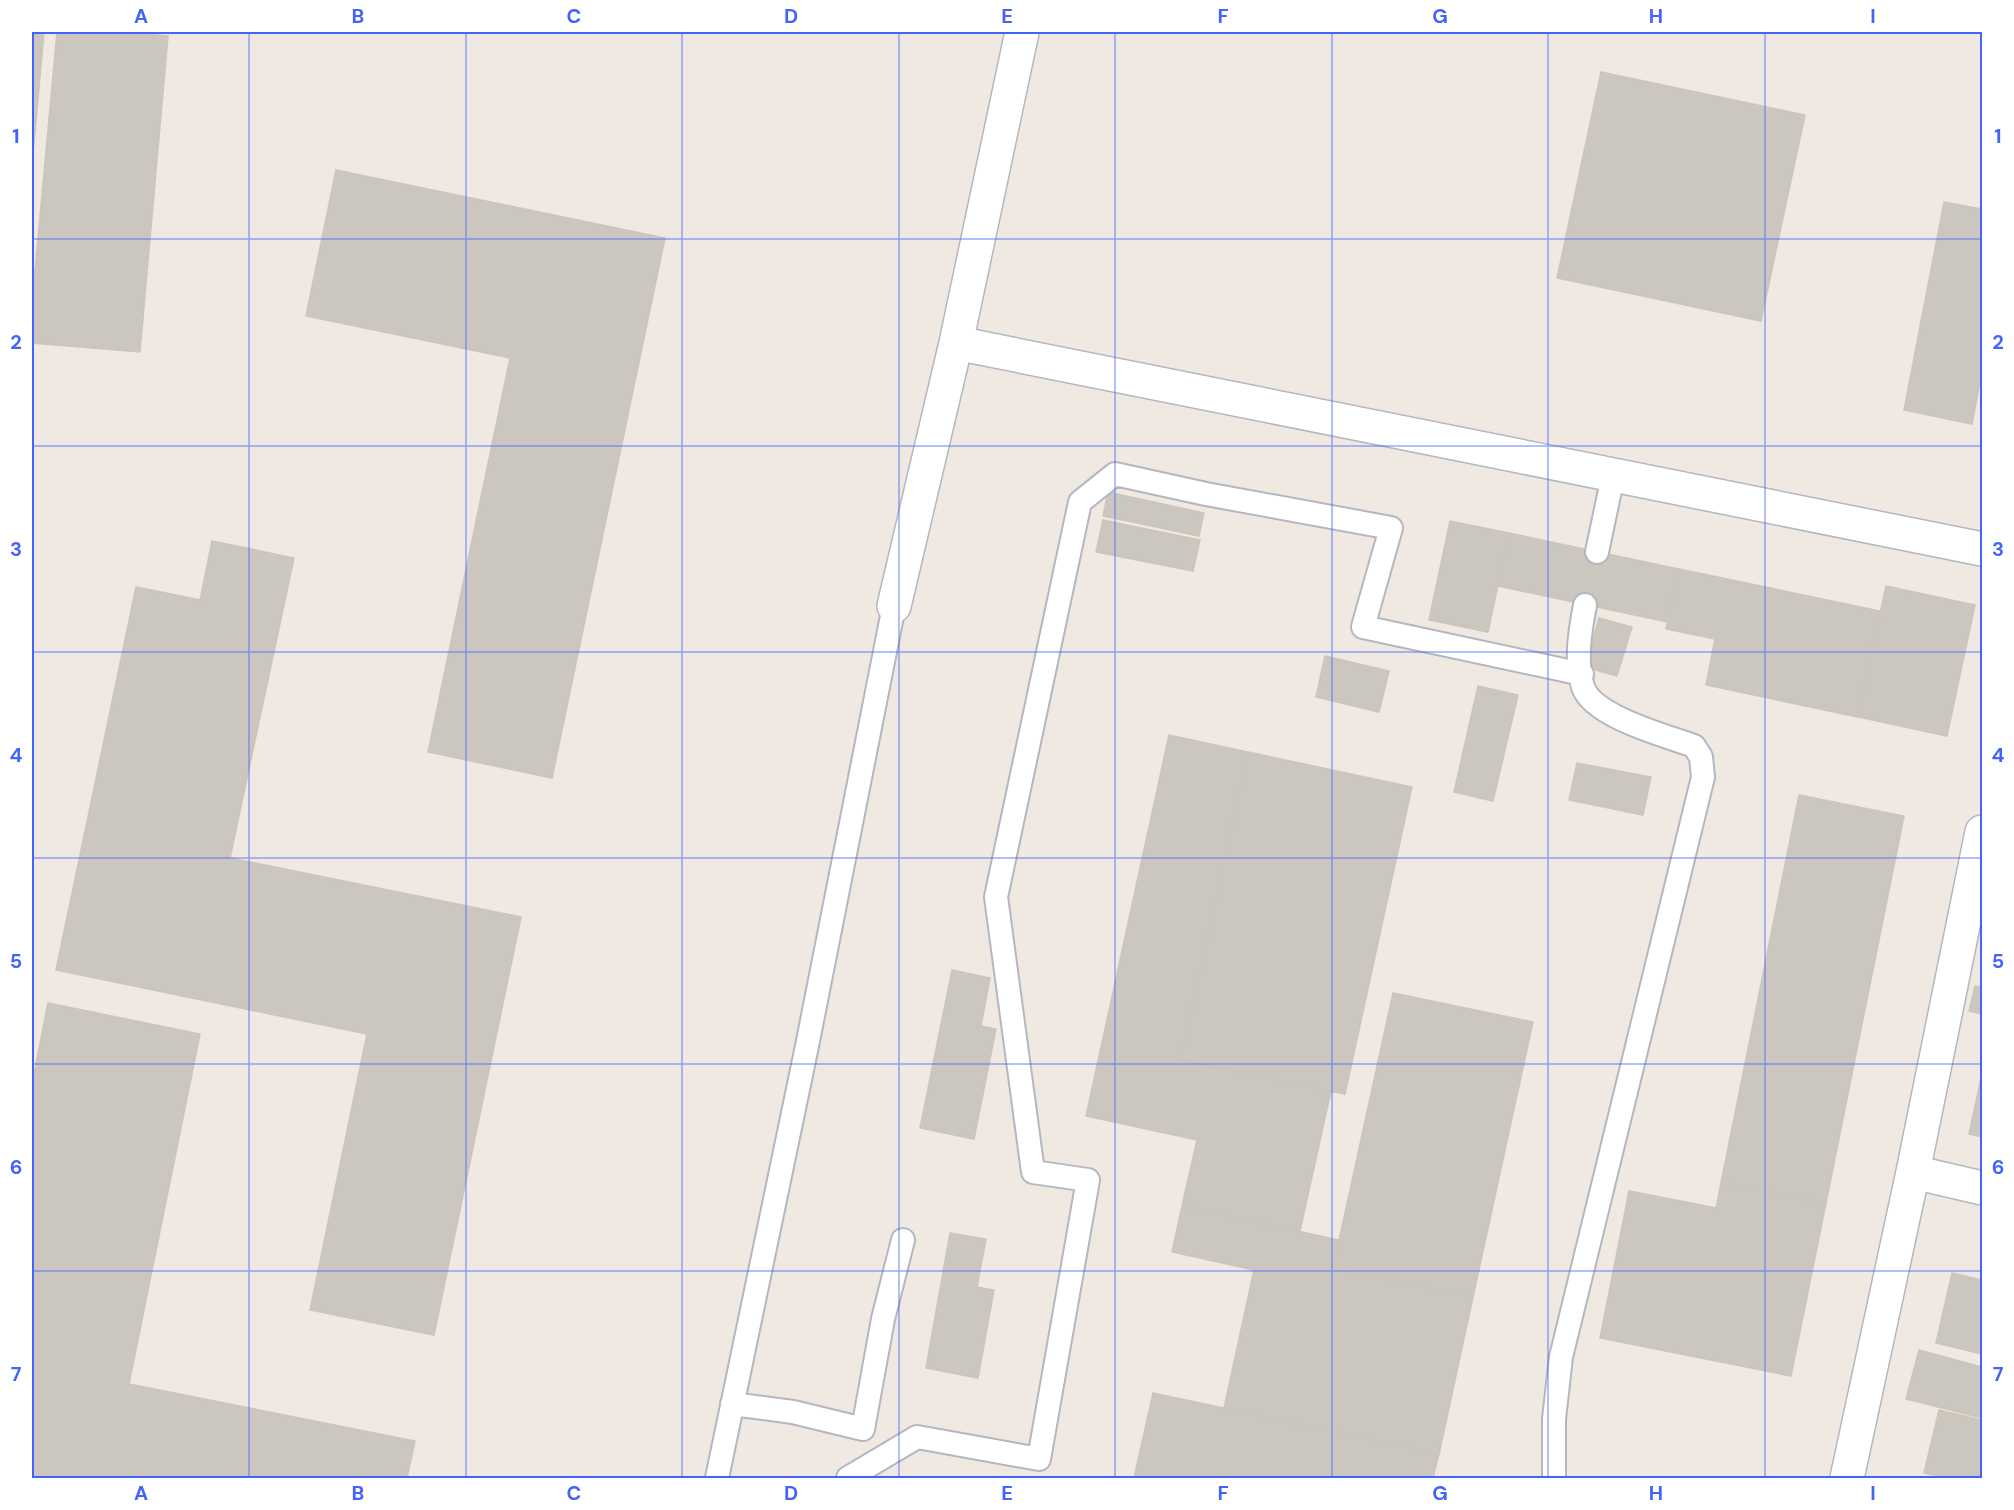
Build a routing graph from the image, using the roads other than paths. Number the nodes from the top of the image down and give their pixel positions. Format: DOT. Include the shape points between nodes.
graph roads {
  1 [pos="1022,32"];
  2 [pos="956,343"];
  3 [pos="1613,476"];
  4 [pos="1983,549"];
  5 [pos="1597,552"];
  6 [pos="1585,605"];
  7 [pos="894,606"];
  8 [pos="1582,674"];
  9 [pos="1983,832"];
  10 [pos="1913,1172"];
  11 [pos="1983,1188"];
  12 [pos="903,1240"];
  13 [pos="732,1404"];
  14 [pos="717,1479"];
  15 [pos="848,1479"];
  16 [pos="1554,1479"];
  17 [pos="1847,1479"];
  1 -- 2 [label="street"];
  2 -- 3 [label="street"];
  2 -- 7 [label="street"];
  3 -- 4 [label="street"];
  3 -- 5 [label="lane"];
  6 -- 8 [label="lane" via="1579,656"];
  7 -- 13 [label="lane"];
  8 -- 15 [label="lane" via="1363,627 1391,528 1115,474 1080,502 996,897 1034,1172 1088,1180 1039,1459 917,1437"];
  8 -- 16 [label="lane" via="1584,688 1593,702 1617,718 1694,746 1701,757 1703,777 1561,1358 1554,1419"];
  9 -- 10 [label="street"];
  10 -- 11 [label="street"];
  10 -- 17 [label="street"];
  12 -- 13 [label="lane" via="883,1319 863,1429 793,1412"];
  13 -- 14 [label="lane"];
}
